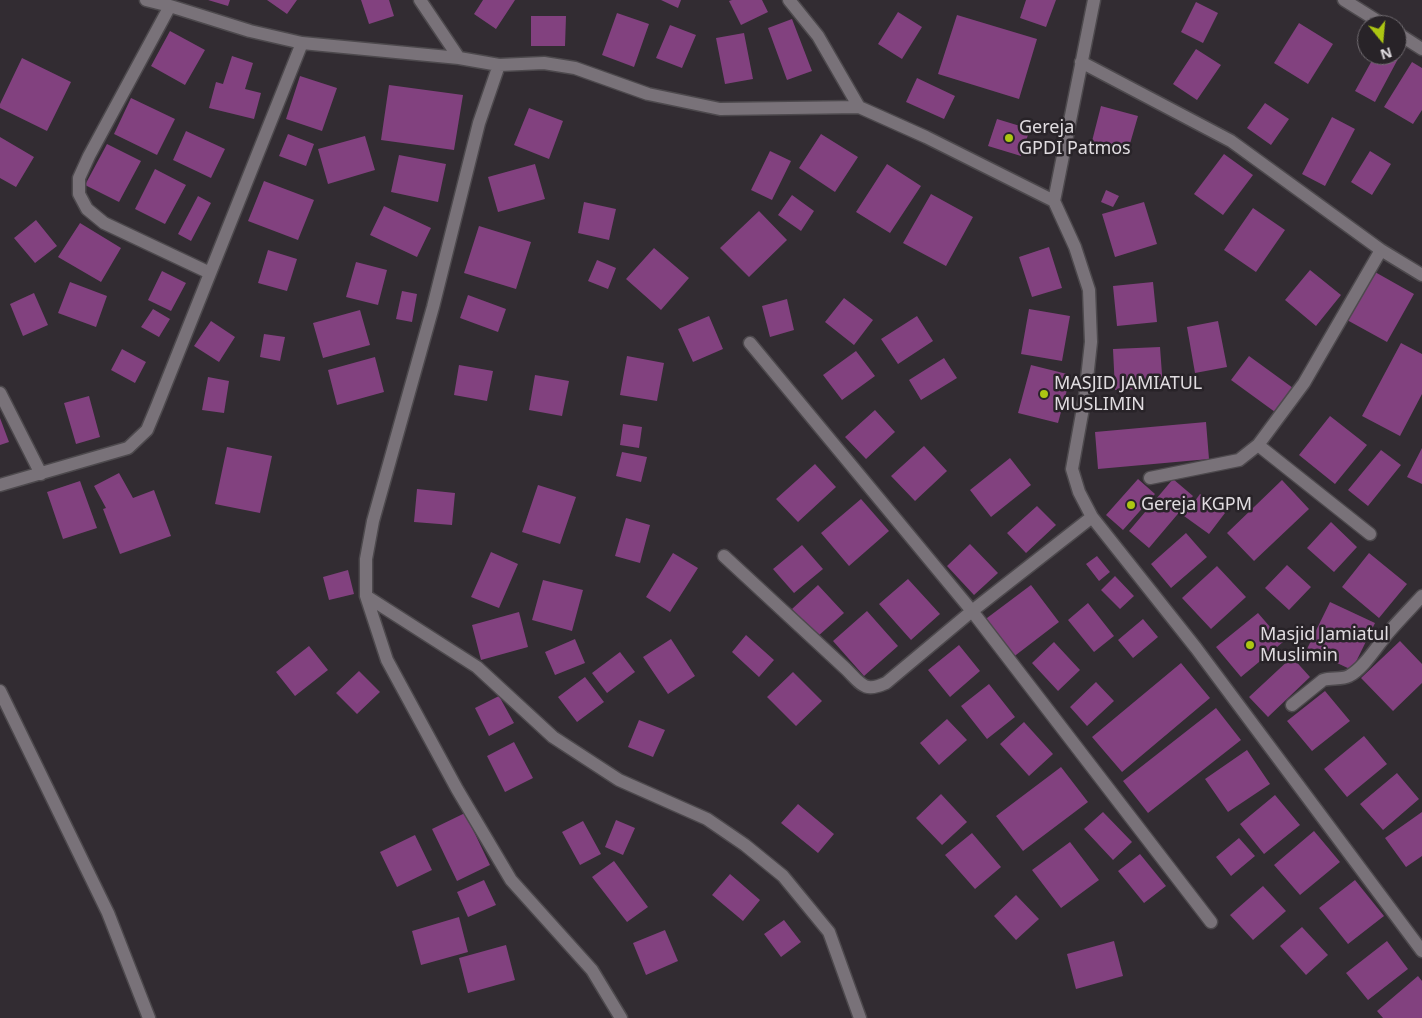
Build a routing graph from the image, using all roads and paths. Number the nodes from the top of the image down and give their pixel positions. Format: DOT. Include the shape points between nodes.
graph roads {
  1 [pos="146,0"];
  2 [pos="420,0"];
  3 [pos="789,0"];
  4 [pos="1094,0"];
  5 [pos="1344,0"];
  6 [pos="170,6"];
  7 [pos="1368,15"];
  8 [pos="1407,39"];
  9 [pos="302,43"];
  10 [pos="1422,49"];
  11 [pos="459,58"];
  12 [pos="1081,62"];
  13 [pos="499,65"];
  14 [pos="859,107"];
  15 [pos="1054,201"];
  16 [pos="1381,250"];
  17 [pos="210,274"];
  18 [pos="1422,275"];
  19 [pos="750,343"];
  20 [pos="0,394"];
  21 [pos="1258,445"];
  22 [pos="41,474"];
  23 [pos="1150,478"];
  24 [pos="0,484"];
  25 [pos="1092,517"];
  26 [pos="1370,534"];
  27 [pos="724,556"];
  28 [pos="366,596"];
  29 [pos="1422,596"];
  30 [pos="972,611"];
  31 [pos="0,691"];
  32 [pos="1292,705"];
  33 [pos="1211,922"];
  34 [pos="1422,951"];
  35 [pos="149,1018"];
  36 [pos="621,1018"];
  37 [pos="860,1018"];
  1 -- 6 [label="street"];
  2 -- 11 [label="street"];
  3 -- 14 [label="street" via="818,36"];
  4 -- 12 [label="street"];
  5 -- 7 [label="street"];
  6 -- 9 [label="street"];
  6 -- 17 [label="street" via="89,156 79,178 79,194 87,209 104,223"];
  8 -- 10 [label="street"];
  9 -- 11 [label="street"];
  9 -- 17 [label="street"];
  11 -- 13 [label="street"];
  12 -- 15 [label="street"];
  12 -- 16 [label="street" via="1231,141"];
  13 -- 14 [label="street" via="544,63 575,68 648,94 720,109"];
  13 -- 28 [label="street" via="479,123 433,307 373,521 366,558"];
  14 -- 15 [label="street"];
  15 -- 25 [label="street" via="1089,290 1091,342 1072,469"];
  16 -- 18 [label="street"];
  16 -- 21 [label="street" via="1304,383"];
  17 -- 22 [label="street" via="146,430 128,448"];
  19 -- 30 [label="street"];
  20 -- 22 [label="street"];
  21 -- 23 [label="street" via="1239,460"];
  21 -- 26 [label="street"];
  22 -- 24 [label="street"];
  25 -- 30 [label="street"];
  25 -- 34 [label="street" via="1202,656"];
  27 -- 30 [label="street" via="859,682 871,688 886,683"];
  28 -- 36 [label="street" via="387,660 511,880 592,970"];
  28 -- 37 [label="street" via="477,667 553,737 619,780 707,819 783,876 829,932"];
  29 -- 32 [label="street" via="1356,671 1347,677 1323,680"];
  30 -- 33 [label="street"];
  31 -- 35 [label="street" via="108,913"];
}
